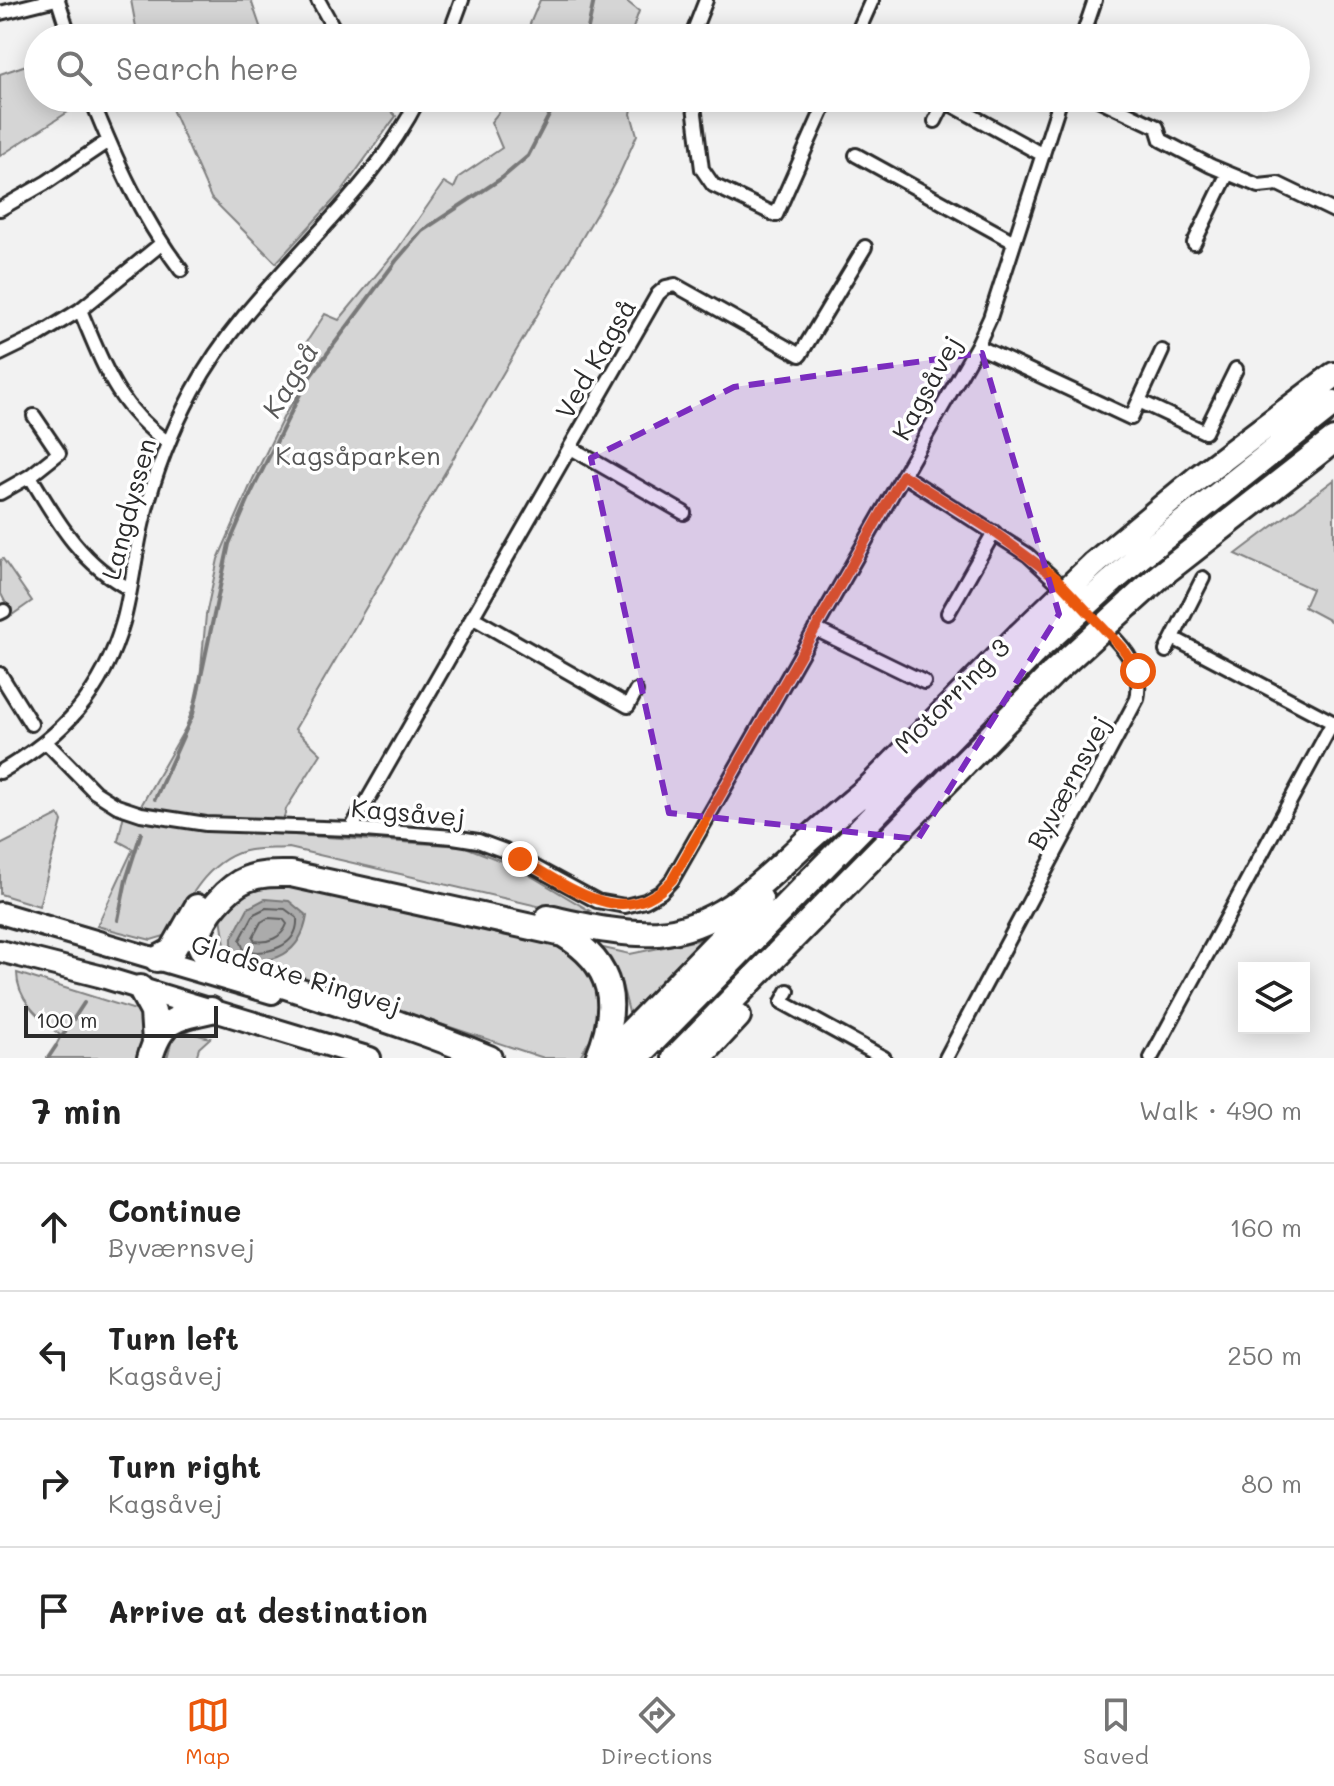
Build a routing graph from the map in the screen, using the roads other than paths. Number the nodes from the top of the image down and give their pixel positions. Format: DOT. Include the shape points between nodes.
graph roads {
  1 [pos="55,0"];
  2 [pos="318,0"];
  3 [pos="462,0"];
  4 [pos="706,0"];
  5 [pos="872,0"];
  6 [pos="1091,2"];
  7 [pos="0,13"];
  8 [pos="64,24"];
  9 [pos="331,24"];
  10 [pos="453,24"];
  11 [pos="697,24"];
  12 [pos="861,24"];
  13 [pos="1086,24"];
  14 [pos="97,112"];
  15 [pos="410,112"];
  16 [pos="695,112"];
  17 [pos="822,112"];
  18 [pos="940,112"];
  19 [pos="965,112"];
  20 [pos="1057,112"];
  21 [pos="1125,112"];
  22 [pos="935,121"];
  23 [pos="108,141"];
  24 [pos="856,155"];
  25 [pos="1043,155"];
  26 [pos="1228,173"];
  27 [pos="0,209"];
  28 [pos="1334,217"];
  29 [pos="1014,242"];
  30 [pos="1194,243"];
  31 [pos="161,244"];
  32 [pos="865,247"];
  33 [pos="181,270"];
  34 [pos="80,310"];
  35 [pos="977,346"];
  36 [pos="1162,351"];
  37 [pos="0,354"];
  38 [pos="1236,369"];
  39 [pos="1334,375"];
  40 [pos="1139,401"];
  41 [pos="1334,403"];
  42 [pos="34,416"];
  43 [pos="1334,440"];
  44 [pos="167,442"];
  45 [pos="571,448"];
  46 [pos="903,475"];
  47 [pos="30,476"];
  48 [pos="0,493"];
  49 [pos="684,513"];
  50 [pos="994,532"];
  51 [pos="1203,578"];
  52 [pos="130,589"];
  53 [pos="948,613"];
  54 [pos="472,617"];
  55 [pos="815,629"];
  56 [pos="1173,638"];
  57 [pos="1027,644"];
  58 [pos="1166,651"];
  59 [pos="0,674"];
  60 [pos="924,682"];
  61 [pos="636,691"];
  62 [pos="1333,722"];
  63 [pos="31,724"];
  64 [pos="47,743"];
  65 [pos="0,772"];
  66 [pos="873,784"];
  67 [pos="351,829"];
  68 [pos="866,863"];
  69 [pos="0,913"];
  70 [pos="0,951"];
  71 [pos="157,959"];
  72 [pos="140,988"];
  73 [pos="788,991"];
  74 [pos="211,1010"];
  75 [pos="152,1050"];
  76 [pos="636,1057"];
  77 [pos="370,1058"];
  78 [pos="467,1058"];
  79 [pos="489,1058"];
  80 [pos="598,1058"];
  81 [pos="605,1058"];
  82 [pos="675,1058"];
  83 [pos="699,1058"];
  84 [pos="884,1058"];
  85 [pos="946,1058"];
  86 [pos="1151,1058"];
  1 -- 7 [label="street"];
  1 -- 8 [label="street"];
  2 -- 9 [label="street"];
  3 -- 10 [label="street"];
  4 -- 11 [label="street"];
  5 -- 12 [label="street"];
  6 -- 13 [label="street"];
  14 -- 23 [label="street"];
  15 -- 44 [label="street, Langdyssen" via="341,209 233,330 194,388"];
  16 -- 17 [label="street" via="702,169 713,185 776,215"];
  18 -- 22 [label="street"];
  19 -- 25 [label="street"];
  20 -- 25 [label="street, Kagsåvej"];
  21 -- 26 [label="street" via="1157,127 1161,140"];
  23 -- 27 [label="street"];
  23 -- 31 [label="street"];
  24 -- 29 [label="street"];
  25 -- 29 [label="street, Kagsåvej"];
  26 -- 28 [label="street" via="1259,186 1278,184"];
  26 -- 30 [label="street"];
  29 -- 35 [label="street, Kagsåvej"];
  31 -- 33 [label="street"];
  31 -- 34 [label="street"];
  32 -- 45 [label="street, Ved Kagså" via="800,355 675,285 666,287"];
  34 -- 37 [label="street"];
  34 -- 44 [label="street" via="116,390 147,428"];
  35 -- 40 [label="street" via="1131,418"];
  35 -- 46 [label="street, Kagsåvej"];
  36 -- 40 [label="street"];
  38 -- 40 [label="street" via="1205,432"];
  39 -- 57 [label="highway, bridge" via="1094,564"];
  41 -- 57 [label="highway, Motorring 3, bridge"];
  42 -- 47 [label="street" via="59,453"];
  43 -- 68 [label="highway, bridge" via="1130,603 1052,674"];
  44 -- 52 [label="street, Langdyssen" via="142,523"];
  45 -- 49 [label="street, Ved Kagså"];
  45 -- 54 [label="street, Ved Kagså"];
  46 -- 50 [label="street, Byværnsvej"];
  46 -- 55 [label="street, Kagsåvej"];
  47 -- 48 [label="street"];
  47 -- 52 [label="street" via="82,555 108,579"];
  50 -- 53 [label="street"];
  50 -- 85 [label="street, Byværnsvej" via="1055,577 1131,659 1140,686 1130,716"];
  51 -- 56 [label="street"];
  52 -- 64 [label="street, Langdyssen" via="116,643 98,681"];
  54 -- 61 [label="street" via="628,706"];
  54 -- 67 [label="street, Ved Kagså"];
  55 -- 60 [label="street"];
  55 -- 67 [label="street, Kagsåvej" via="672,880 645,901 625,906 597,901 478,841"];
  56 -- 58 [label="street"];
  56 -- 62 [label="street"];
  57 -- 66 [label="highway"];
  57 -- 76 [label="highway, Motorring 3"];
  59 -- 63 [label="street"];
  62 -- 86 [label="street"];
  64 -- 65 [label="street, Langdyssen"];
  64 -- 67 [label="street, Kagsåvej" via="95,792 141,814 206,824"];
  66 -- 71 [label="highway" via="753,890 693,926 617,933 271,859 246,861 221,877 198,904 172,951"];
  66 -- 81 [label="highway"];
  68 -- 82 [label="highway"];
  68 -- 83 [label="highway" via="805,943"];
  69 -- 71 [label="main road, Gladsaxe Ringvej"];
  70 -- 72 [label="main road"];
  71 -- 78 [label="main road, Gladsaxe Ringvej"];
  72 -- 74 [label="main road"];
  72 -- 75 [label="highway" via="153,1012"];
  73 -- 84 [label="street" via="782,1002"];
  74 -- 75 [label="highway" via="168,1022"];
  74 -- 77 [label="main road"];
  79 -- 80 [label="highway" via="208,959 200,946 201,929 228,890 263,874 291,874 563,934 596,959 609,987 611,1018"];
}
